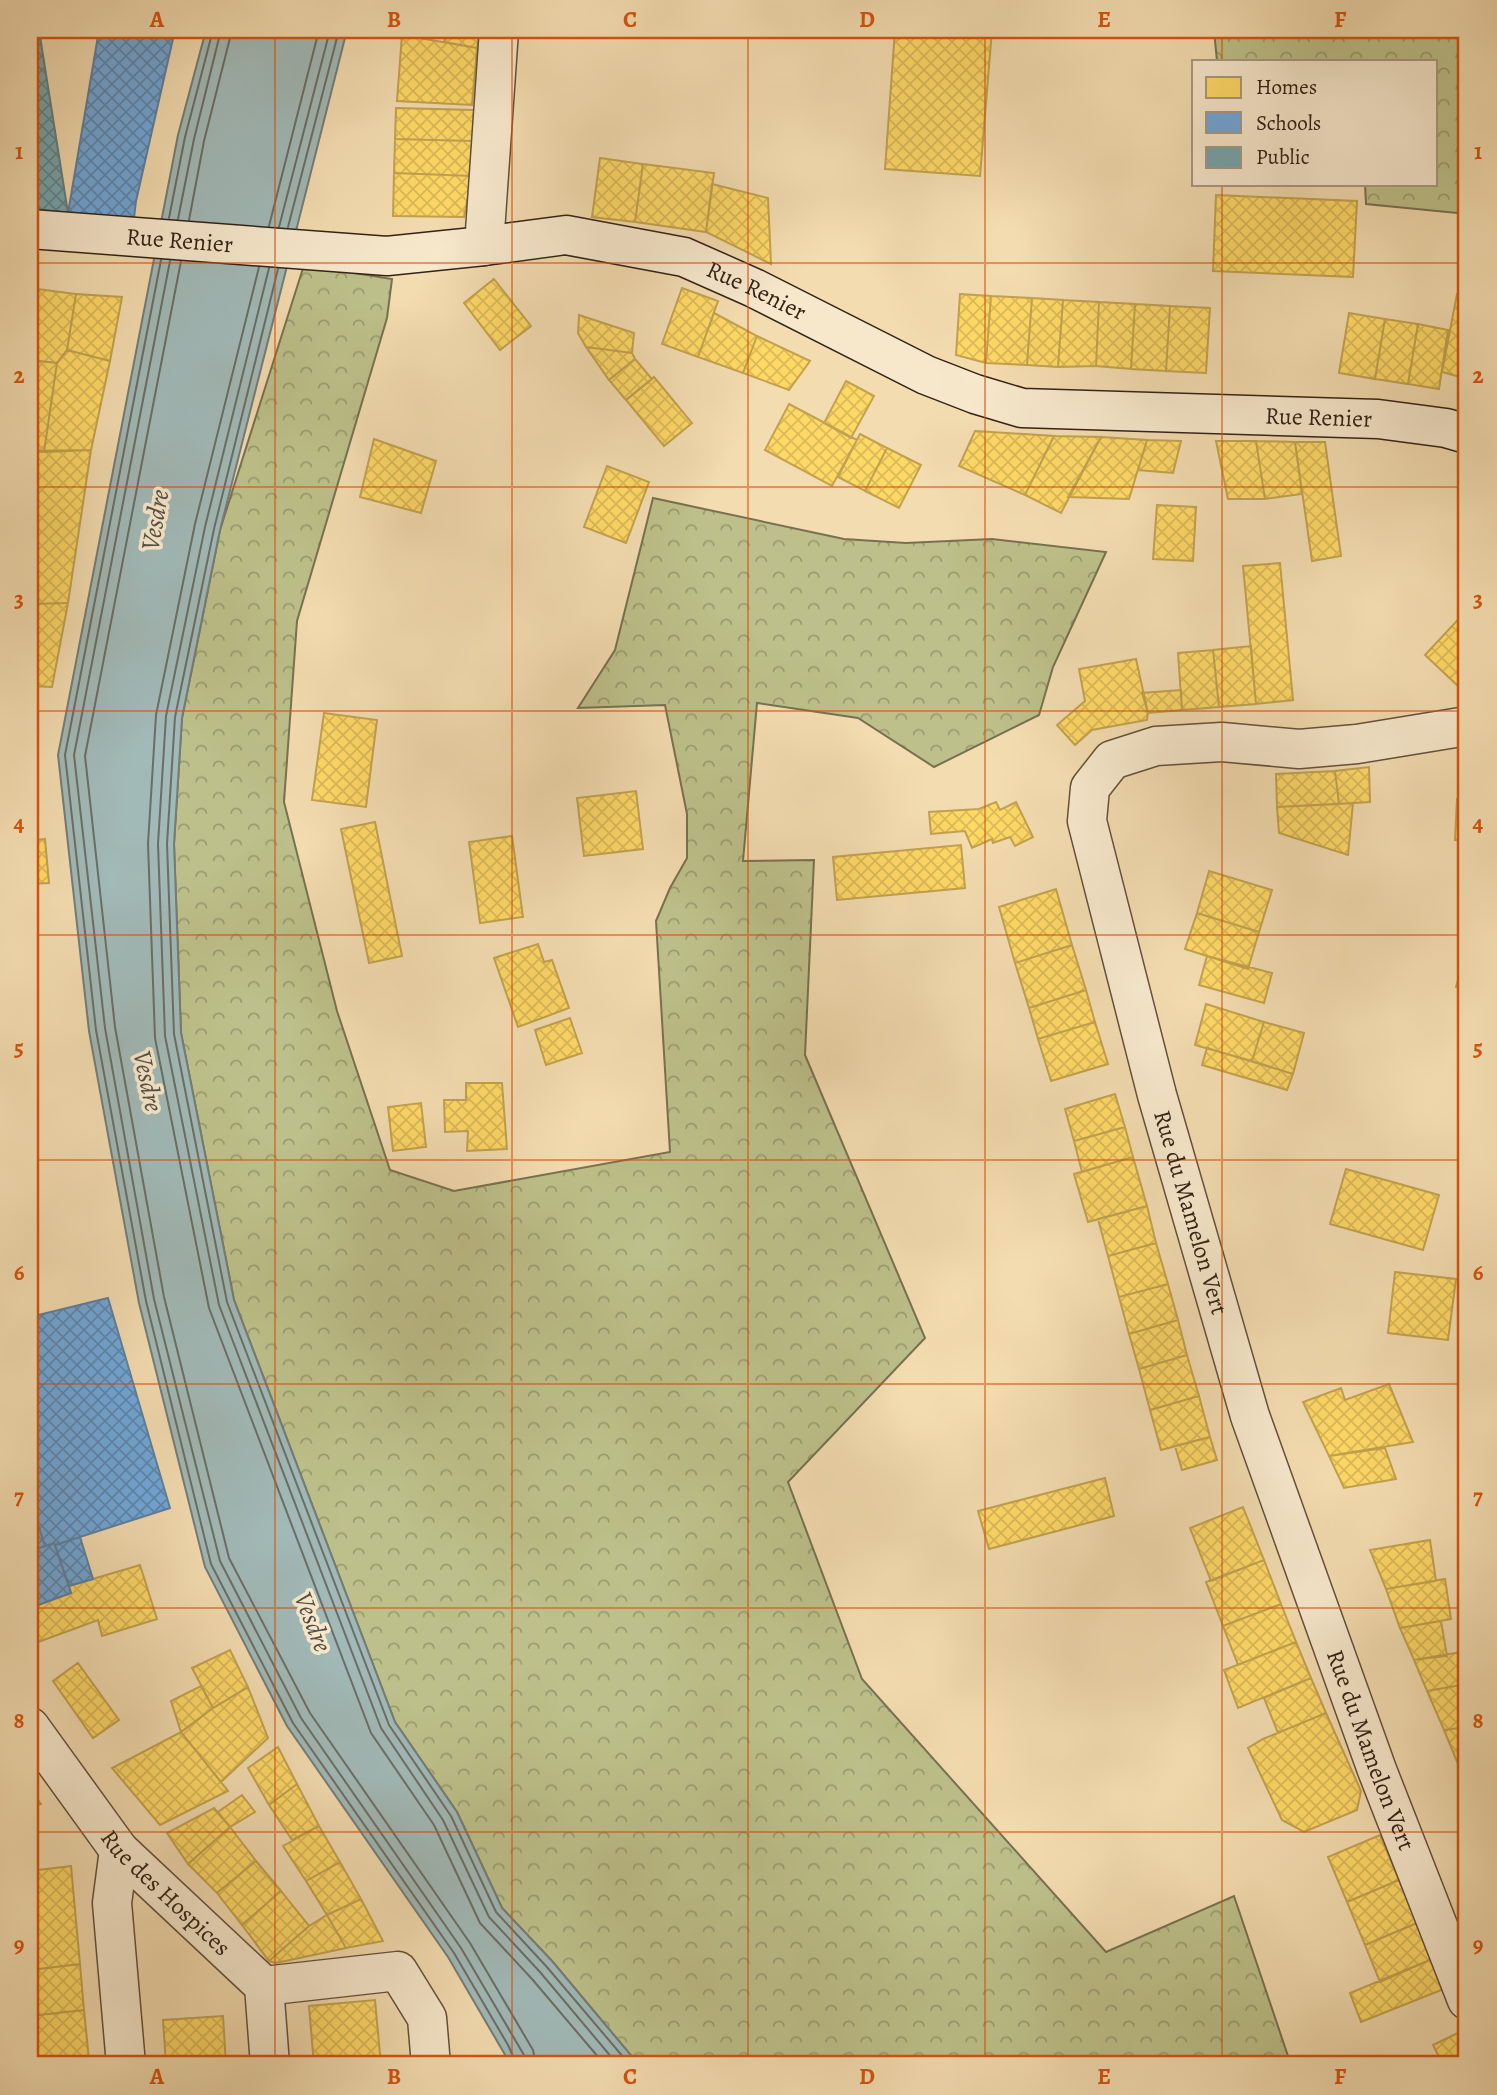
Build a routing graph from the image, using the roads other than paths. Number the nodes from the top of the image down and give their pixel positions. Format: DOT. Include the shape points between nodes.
graph roads {
  1 [pos="499,30"];
  2 [pos="30,229"];
  3 [pos="484,246"];
  4 [pos="1467,434"];
  5 [pos="1467,726"];
  6 [pos="30,1727"];
  7 [pos="119,1850"];
  8 [pos="264,1986"];
  9 [pos="1467,2000"];
  10 [pos="126,2065"];
  11 [pos="270,2065"];
  12 [pos="431,2065"];
  1 -- 3 [label="street"];
  2 -- 3 [label="street, Rue Renier" via="387,256"];
  3 -- 4 [label="street, Rue Renier" via="566,235 684,257 926,375 1022,408 1378,419"];
  5 -- 9 [label="street, Rue du Mamelon Vert" via="1299,749 1222,742 1156,746 1112,760 1090,788 1087,821 1157,1095 1250,1416 1377,1770"];
  6 -- 7 [label="street, Rue des Hospices"];
  7 -- 8 [label="street, Rue des Hospices"];
  7 -- 10 [label="street" via="112,1903"];
  8 -- 11 [label="street"];
  8 -- 12 [label="street" via="398,1971 427,2018"];
}
